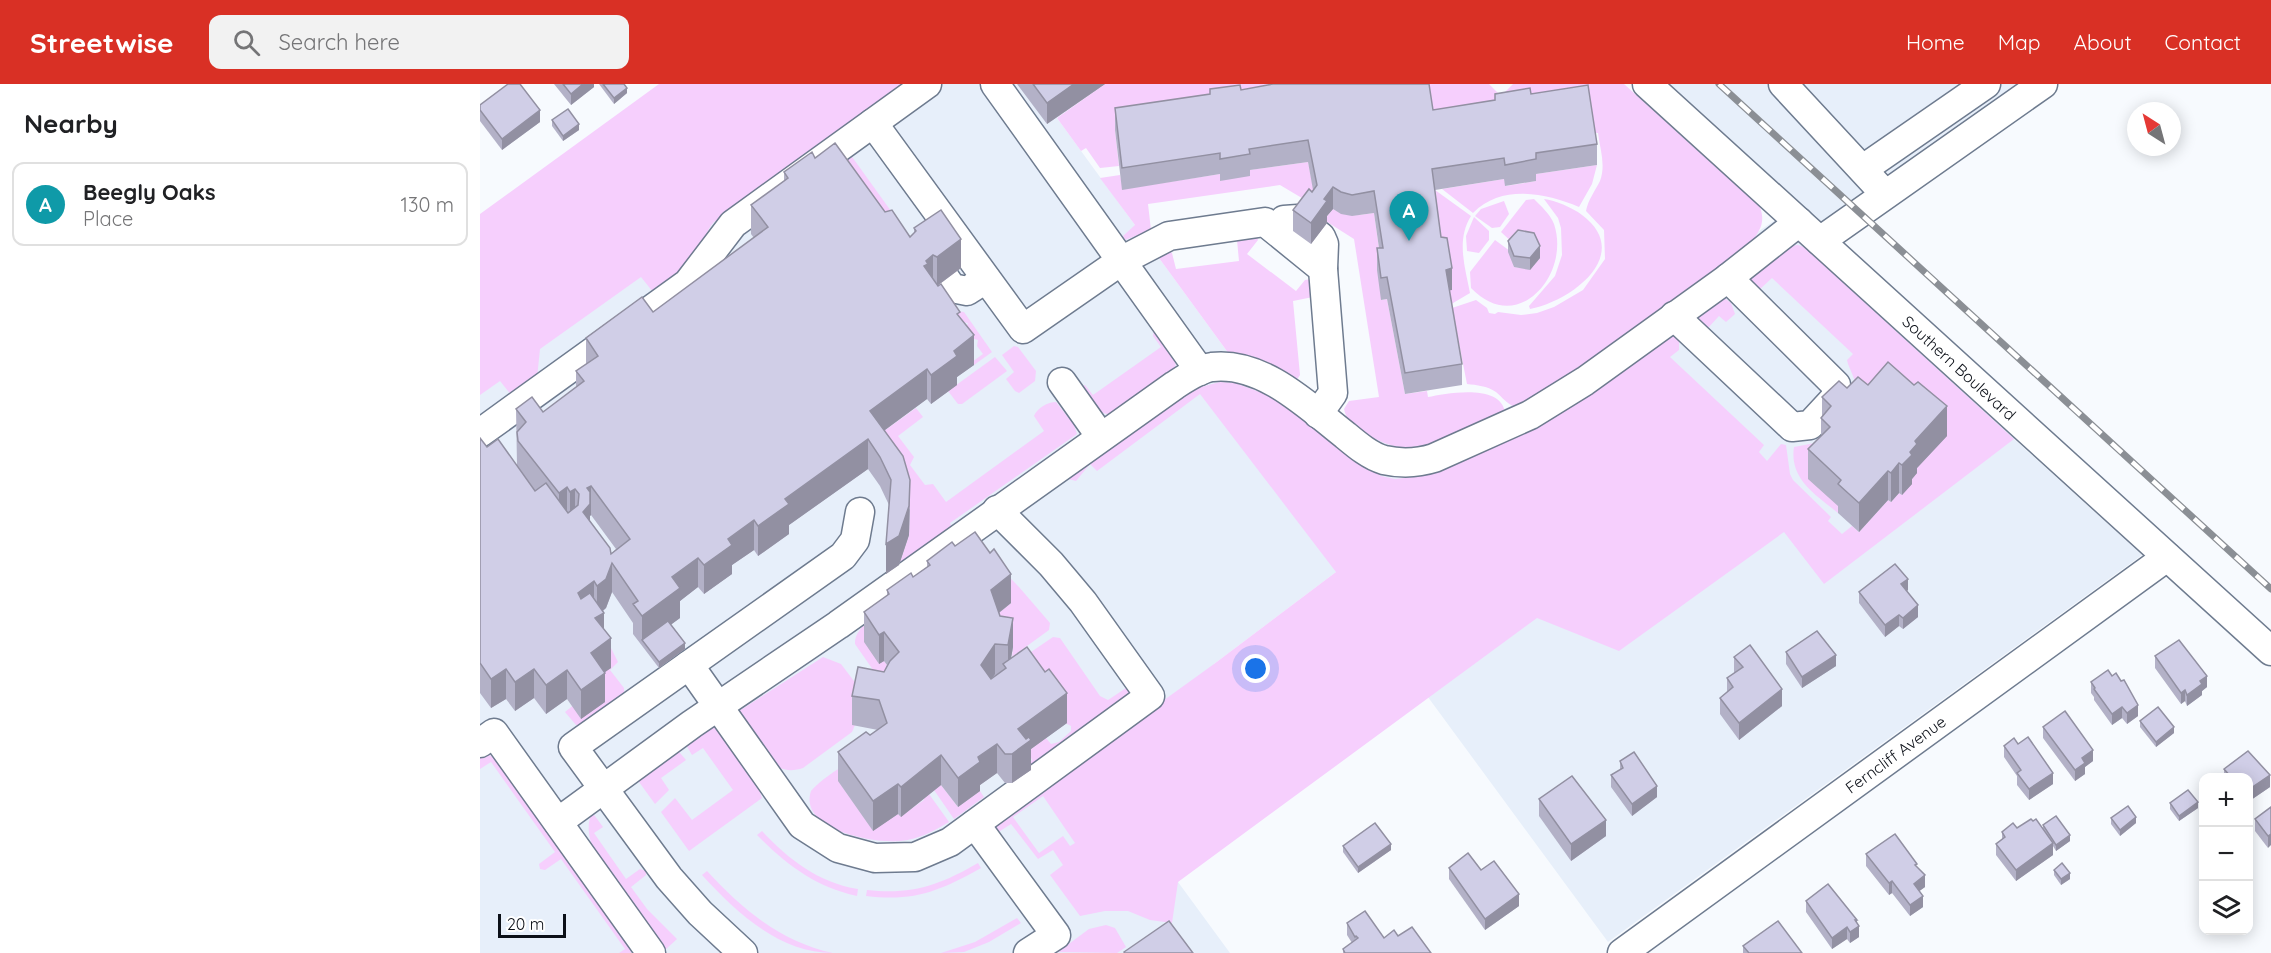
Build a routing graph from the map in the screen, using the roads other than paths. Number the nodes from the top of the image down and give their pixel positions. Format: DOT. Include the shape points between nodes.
graph roads {
  1 [pos="927,84"];
  2 [pos="995,84"];
  3 [pos="1647,84"];
  4 [pos="1783,84"];
  5 [pos="1986,84"];
  6 [pos="2043,84"];
  7 [pos="873,123"];
  8 [pos="1863,169"];
  9 [pos="1885,194"];
  10 [pos="1809,231"];
  11 [pos="1121,261"];
  12 [pos="1728,278"];
  13 [pos="1674,316"];
  14 [pos="1200,371"];
  15 [pos="1062,382"];
  16 [pos="1318,414"];
  17 [pos="480,433"];
  18 [pos="1101,437"];
  19 [pos="997,510"];
  20 [pos="860,512"];
  21 [pos="2167,557"];
  22 [pos="2271,651"];
  23 [pos="689,665"];
  24 [pos="718,706"];
  25 [pos="480,743"];
  26 [pos="603,788"];
  27 [pos="558,822"];
  28 [pos="975,824"];
  29 [pos="651,953"];
  30 [pos="743,953"];
  31 [pos="1028,953"];
  32 [pos="1622,953"];
  1 -- 7 [label="street"];
  2 -- 11 [label="street"];
  3 -- 10 [label="street, Southern Boulevard"];
  4 -- 8 [label="street"];
  5 -- 8 [label="street"];
  6 -- 9 [label="street"];
  7 -- 11 [label="street" via="1023,329"];
  7 -- 17 [label="street" via="733,224 688,283"];
  8 -- 9 [label="street"];
  9 -- 10 [label="street"];
  10 -- 12 [label="street"];
  10 -- 21 [label="street, Southern Boulevard"];
  11 -- 14 [label="street"];
  11 -- 16 [label="street" via="1169,236 1265,222 1323,269 1333,393"];
  12 -- 13 [label="street"];
  12 -- 13 [label="street" via="1836,385 1836,397 1810,425 1792,428"];
  13 -- 16 [label="street" via="1585,381 1530,415 1434,458 1418,462 1383,460"];
  14 -- 16 [label="street" via="1222,367 1261,375"];
  14 -- 18 [label="street"];
  15 -- 18 [label="street"];
  18 -- 19 [label="street"];
  19 -- 24 [label="street"];
  19 -- 28 [label="street" via="1083,603 1149,696"];
  20 -- 23 [label="street" via="855,540 843,556"];
  21 -- 22 [label="street, Southern Boulevard"];
  21 -- 32 [label="street, Ferncliff Avenue"];
  23 -- 24 [label="street"];
  23 -- 26 [label="street" via="573,747"];
  24 -- 26 [label="street"];
  24 -- 28 [label="street" via="802,825 838,848 875,858 915,857 950,842"];
  25 -- 27 [label="street" via="494,733"];
  26 -- 27 [label="street"];
  26 -- 30 [label="street" via="669,878"];
  27 -- 29 [label="street"];
  28 -- 31 [label="street" via="1056,935"];
}
